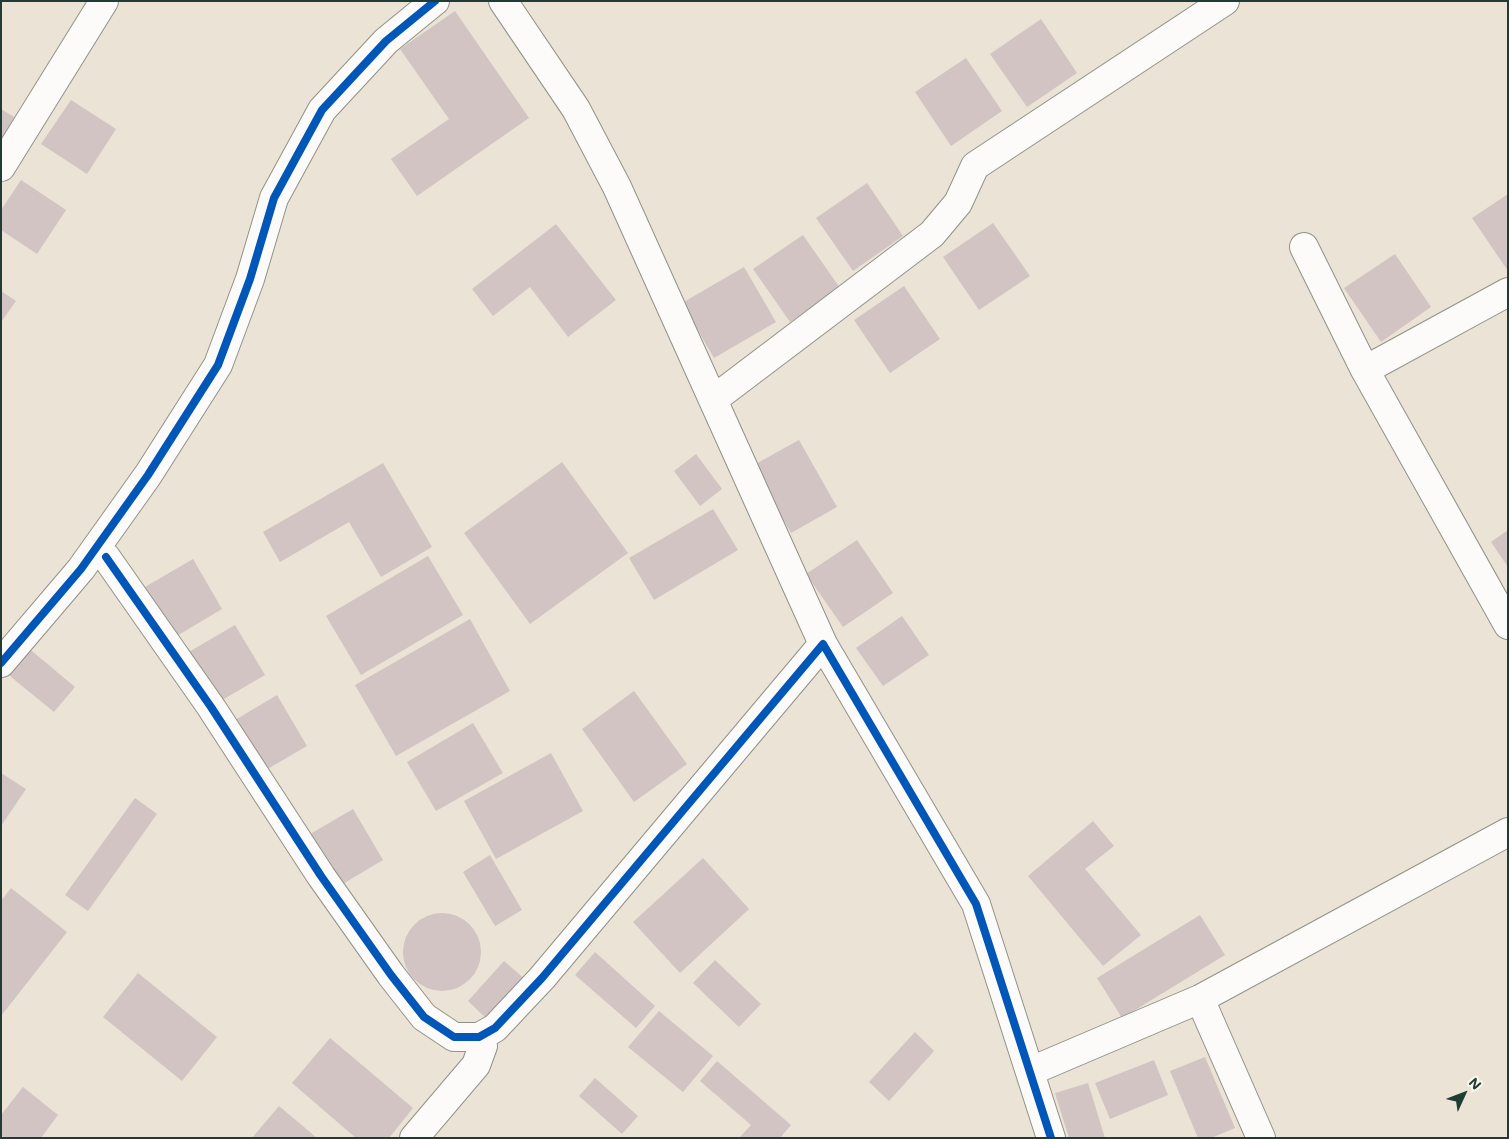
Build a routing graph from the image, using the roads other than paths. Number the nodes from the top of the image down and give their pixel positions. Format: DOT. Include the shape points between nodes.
graph roads {
  1 [pos="104,1"];
  2 [pos="435,1"];
  3 [pos="503,1"];
  4 [pos="1225,1"];
  5 [pos="1,166"];
  6 [pos="1304,247"];
  7 [pos="1508,292"];
  8 [pos="1366,370"];
  9 [pos="714,399"];
  10 [pos="106,557"];
  11 [pos="1508,625"];
  12 [pos="823,644"];
  13 [pos="1,663"];
  14 [pos="1508,832"];
  15 [pos="1200,999"];
  16 [pos="479,1037"];
  17 [pos="1031,1071"];
  18 [pos="414,1138"];
  19 [pos="1051,1138"];
  20 [pos="1261,1138"];
  1 -- 5 [label="street"];
  2 -- 13 [label="street" via="386,41 322,110 274,198 250,279 218,365 148,475 81,569"];
  3 -- 9 [label="street" via="585,126 617,187"];
  4 -- 9 [label="street" via="975,166 958,204 932,234"];
  6 -- 8 [label="street"];
  7 -- 8 [label="street"];
  8 -- 11 [label="street"];
  9 -- 12 [label="street"];
  10 -- 16 [label="street" via="391,975 424,1017 454,1037"];
  12 -- 16 [label="street" via="542,978 495,1028"];
  12 -- 17 [label="street" via="976,904"];
  14 -- 15 [label="street"];
  15 -- 17 [label="street"];
  15 -- 20 [label="street"];
  16 -- 18 [label="street" via="482,1046 476,1065"];
  17 -- 19 [label="street"];
}
